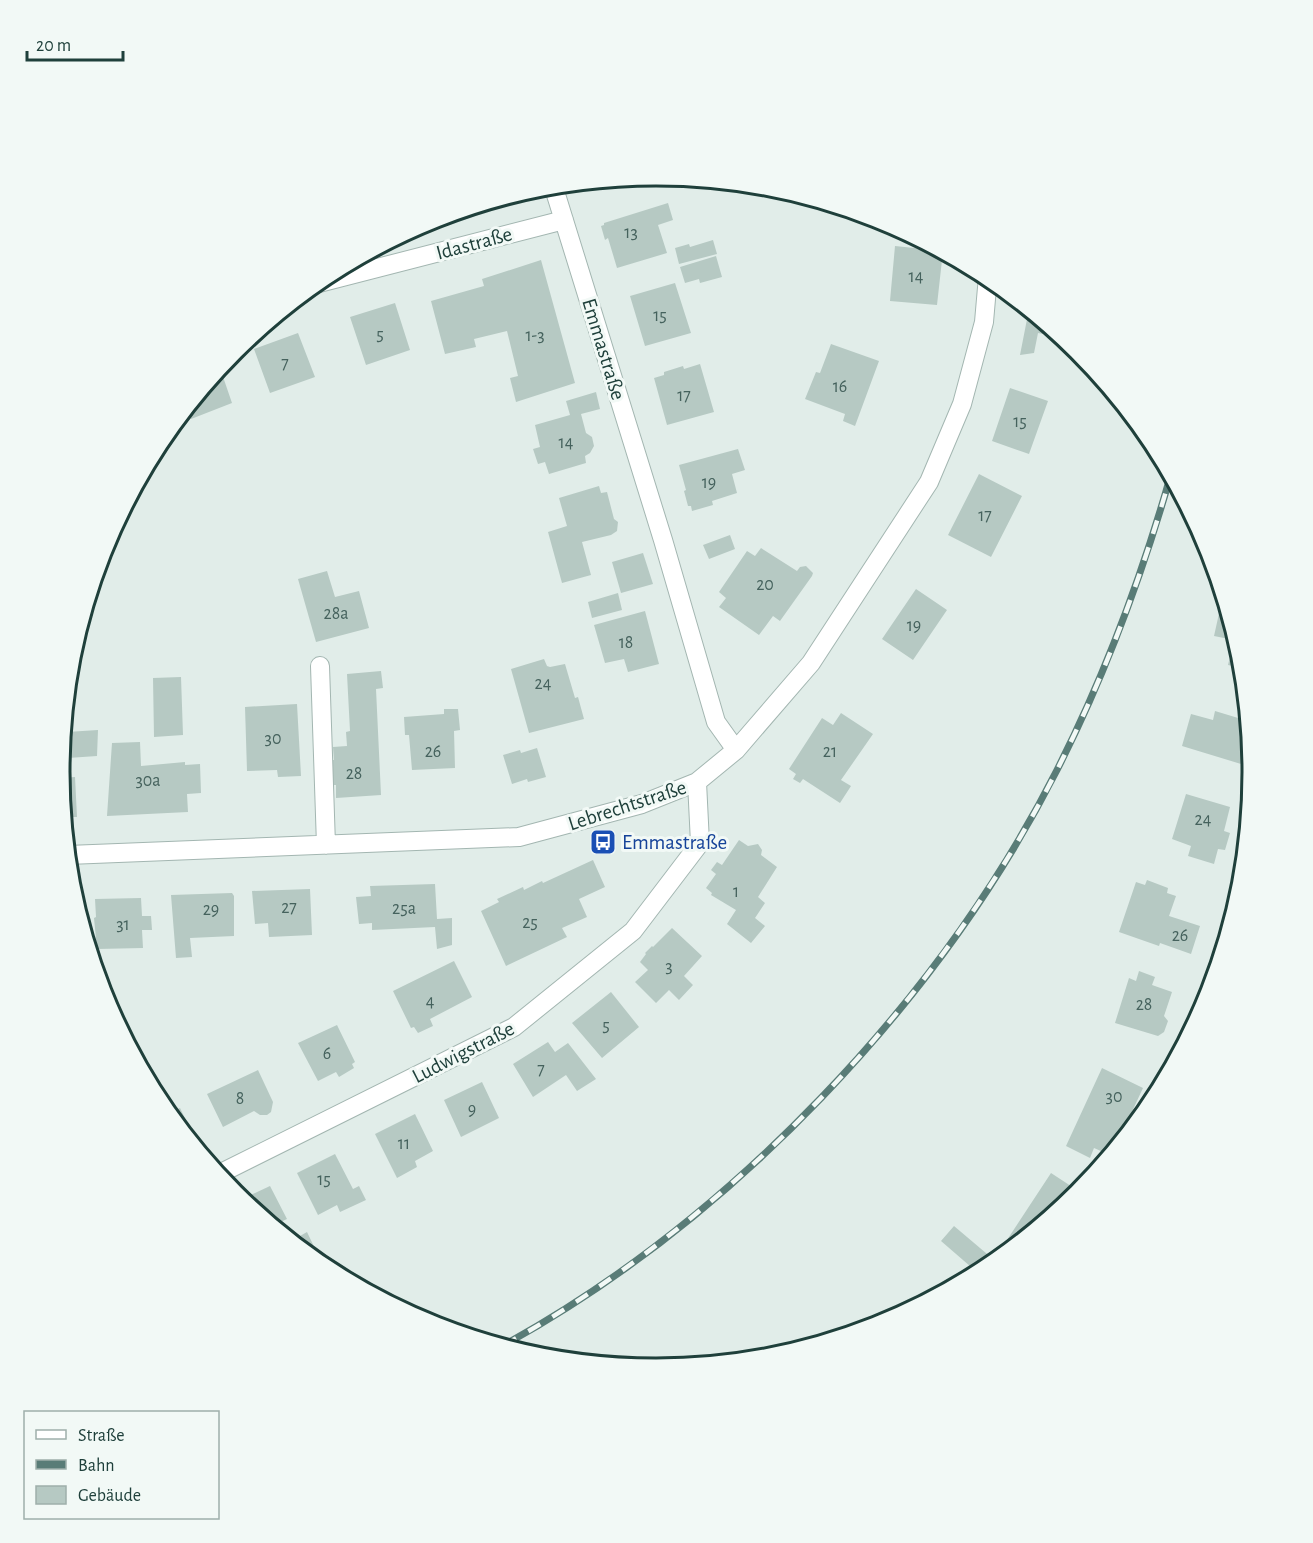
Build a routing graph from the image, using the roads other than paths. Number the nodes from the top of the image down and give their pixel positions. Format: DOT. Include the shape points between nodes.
graph roads {
  1 [pos="557,195"];
  2 [pos="564,220"];
  3 [pos="343,277"];
  4 [pos="987,288"];
  5 [pos="320,666"];
  6 [pos="736,750"];
  7 [pos="697,782"];
  8 [pos="326,845"];
  9 [pos="77,855"];
  10 [pos="227,1170"];
  1 -- 2 [label="street, Emmastraße"];
  2 -- 3 [label="street, Idastraße"];
  2 -- 6 [label="street, Emmastraße" via="716,722"];
  4 -- 6 [label="street, Lebrechtstraße" via="984,322 962,404 929,482 811,663"];
  5 -- 8 [label="street"];
  6 -- 7 [label="street, Lebrechtstraße"];
  7 -- 8 [label="street, Lebrechtstraße" via="642,804 519,837"];
  7 -- 10 [label="street, Ludwigstraße" via="700,843 633,931 514,1027"];
  8 -- 9 [label="street, Lebrechtstraße"];
}
